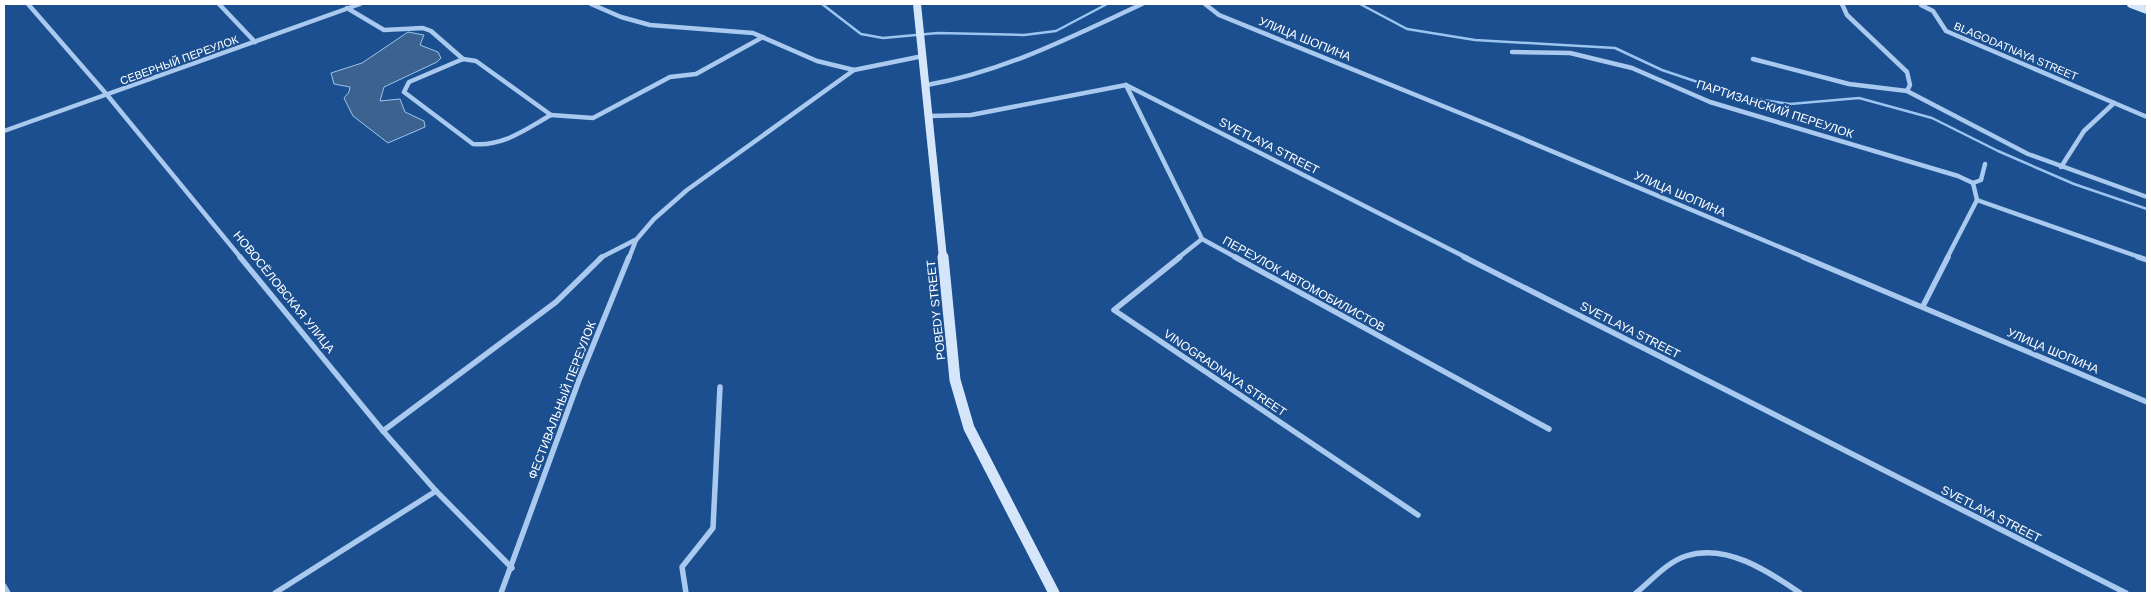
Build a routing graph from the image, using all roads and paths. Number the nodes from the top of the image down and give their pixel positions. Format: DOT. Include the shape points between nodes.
graph roads {
  1 [pos="28,4"];
  2 [pos="219,4"];
  3 [pos="360,4"];
  4 [pos="592,4"];
  5 [pos="916,4"];
  6 [pos="1142,4"];
  7 [pos="1205,4"];
  8 [pos="1842,4"];
  9 [pos="2131,4"];
  10 [pos="1920,5"];
  11 [pos="347,8"];
  12 [pos="2147,10"];
  13 [pos="763,37"];
  14 [pos="255,42"];
  15 [pos="1512,52"];
  16 [pos="923,56"];
  17 [pos="463,59"];
  18 [pos="1753,59"];
  19 [pos="854,70"];
  20 [pos="1126,84"];
  21 [pos="927,85"];
  22 [pos="1907,91"];
  23 [pos="108,96"];
  24 [pos="2114,103"];
  25 [pos="552,115"];
  26 [pos="930,116"];
  27 [pos="2147,117"];
  28 [pos="4,132"];
  29 [pos="1985,164"];
  30 [pos="2061,168"];
  31 [pos="1973,182"];
  32 [pos="2147,197"];
  33 [pos="1977,200"];
  34 [pos="1202,239"];
  35 [pos="636,240"];
  36 [pos="2147,260"];
  37 [pos="1923,306"];
  38 [pos="720,387"];
  39 [pos="2147,402"];
  40 [pos="1549,429"];
  41 [pos="383,431"];
  42 [pos="436,491"];
  43 [pos="1418,516"];
  44 [pos="512,568"];
  45 [pos="4,586"];
  46 [pos="8,593"];
  47 [pos="276,593"];
  48 [pos="501,593"];
  49 [pos="686,593"];
  50 [pos="1054,593"];
  51 [pos="1636,593"];
  52 [pos="1800,593"];
  53 [pos="2126,593"];
  1 -- 23 [label="street, НОВОСЁЛОВСКАЯ УЛИЦА"];
  2 -- 14 [label="street"];
  3 -- 11 [label="street, СЕВЕРНЫЙ ПЕРЕУЛОК"];
  4 -- 13 [label="street" via="650,25 753,33"];
  5 -- 16 [label="street, POBEDY STREET"];
  6 -- 21 [label="street" via="1028,55 963,79"];
  7 -- 37 [label="street, УЛИЦА ШОПИНА" via="1219,15"];
  8 -- 22 [label="street" via="1848,15 1907,72 1910,85"];
  9 -- 12 [label="street"];
  10 -- 24 [label="street, BLAGODATNAYA STREET" via="1933,12 1946,31"];
  11 -- 14 [label="street, СЕВЕРНЫЙ ПЕРЕУЛОК"];
  11 -- 17 [label="street" via="384,30 423,28 432,31"];
  13 -- 19 [label="street" via="817,61"];
  13 -- 25 [label="street" via="696,74 670,77 593,118"];
  14 -- 23 [label="street, СЕВЕРНЫЙ ПЕРЕУЛОК"];
  15 -- 31 [label="street, ПАРТИЗАНСКИЙ ПЕРЕУЛОК" via="1570,54 1632,68 1710,102"];
  16 -- 19 [label="street, ФЕСТИВАЛЬНЫЙ ПЕРЕУЛОК"];
  16 -- 21 [label="street, POBEDY STREET"];
  17 -- 25 [label="street" via="476,61"];
  17 -- 25 [label="street" via="409,82 404,92 474,144 483,146 495,144"];
  18 -- 22 [label="street" via="1848,84"];
  19 -- 35 [label="street, ФЕСТИВАЛЬНЫЙ ПЕРЕУЛОК" via="687,190"];
  20 -- 26 [label="street" via="971,115"];
  20 -- 34 [label="street"];
  20 -- 53 [label="street, SVETLAYA STREET"];
  21 -- 26 [label="street, POBEDY STREET"];
  22 -- 30 [label="street"];
  23 -- 28 [label="street, СЕВЕРНЫЙ ПЕРЕУЛОК"];
  23 -- 41 [label="street, НОВОСЁЛОВСКАЯ УЛИЦА"];
  24 -- 27 [label="street, BLAGODATNAYA STREET"];
  24 -- 30 [label="street" via="2084,131"];
  26 -- 50 [label="street, POBEDY STREET" via="955,380 969,428"];
  29 -- 31 [label="street" via="1981,180"];
  30 -- 32 [label="street"];
  31 -- 33 [label="street"];
  33 -- 36 [label="street"];
  33 -- 37 [label="street"];
  34 -- 40 [label="street, ПЕРЕУЛОК АВТОМОБИЛИСТОВ"];
  34 -- 43 [label="street, VINOGRADNAYA STREET" via="1114,310"];
  35 -- 41 [label="street, ФЕСТИВАЛЬНЫЙ ПЕРЕУЛОК" via="598,259 556,302"];
  35 -- 44 [label="street, ФЕСТИВАЛЬНЫЙ ПЕРЕУЛОК" via="579,380"];
  37 -- 39 [label="street, УЛИЦА ШОПИНА"];
  38 -- 49 [label="street" via="713,528 682,567"];
  41 -- 42 [label="street, НОВОСЁЛОВСКАЯ УЛИЦА"];
  42 -- 44 [label="street, НОВОСЁЛОВСКАЯ УЛИЦА"];
  42 -- 47 [label="street"];
  44 -- 48 [label="street"];
  45 -- 46 [label="street"];
  51 -- 52 [label="street" via="1685,556 1720,553 1769,571"];
}
